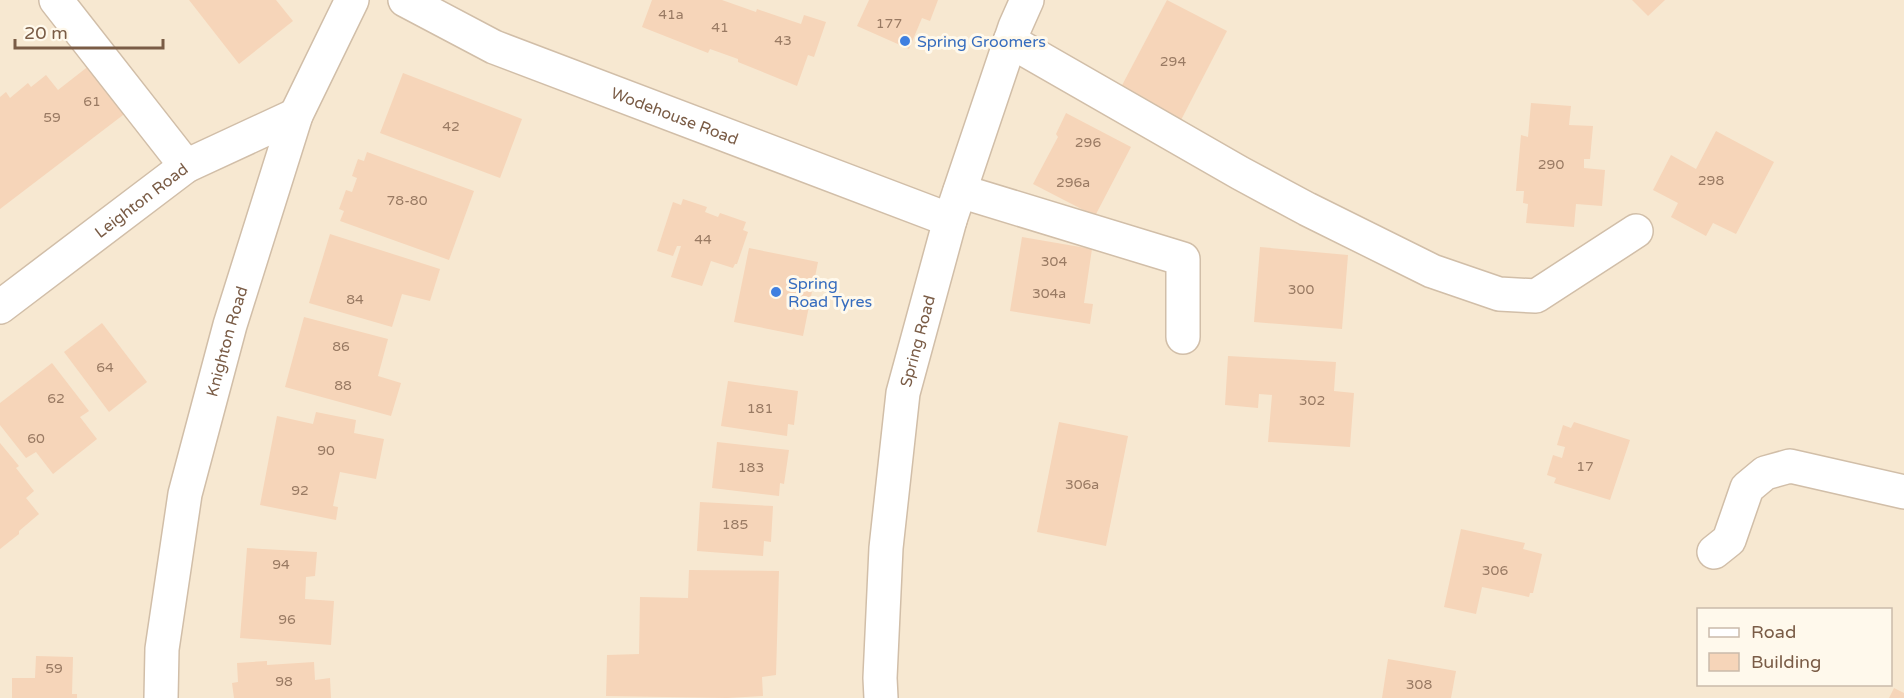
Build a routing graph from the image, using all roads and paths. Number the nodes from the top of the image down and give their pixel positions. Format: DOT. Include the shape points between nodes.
graph roads {
  1 [pos="56,0"];
  2 [pos="352,0"];
  3 [pos="405,0"];
  4 [pos="1028,0"];
  5 [pos="1010,41"];
  6 [pos="296,115"];
  7 [pos="186,166"];
  8 [pos="955,206"];
  9 [pos="1636,231"];
  10 [pos="0,307"];
  11 [pos="1183,337"];
  12 [pos="1904,492"];
  13 [pos="1714,552"];
  14 [pos="160,698"];
  15 [pos="881,698"];
  1 -- 7 [label="street"];
  2 -- 6 [label="street, Knighton Road"];
  3 -- 8 [label="street, Wodehouse Road" via="494,47"];
  4 -- 5 [label="street, Spring Road"];
  5 -- 8 [label="street, Spring Road"];
  5 -- 9 [label="street" via="1307,209 1432,271 1500,294 1536,296"];
  6 -- 7 [label="street, Leighton Road"];
  6 -- 14 [label="street, Knighton Road" via="230,325 185,494 162,649"];
  7 -- 10 [label="street, Leighton Road"];
  8 -- 11 [label="street, Wodehouse Road" via="1183,259"];
  8 -- 15 [label="street, Spring Road" via="903,393 885,548"];
  12 -- 13 [label="street" via="1790,466 1776,469 1747,488 1729,540"];
}
